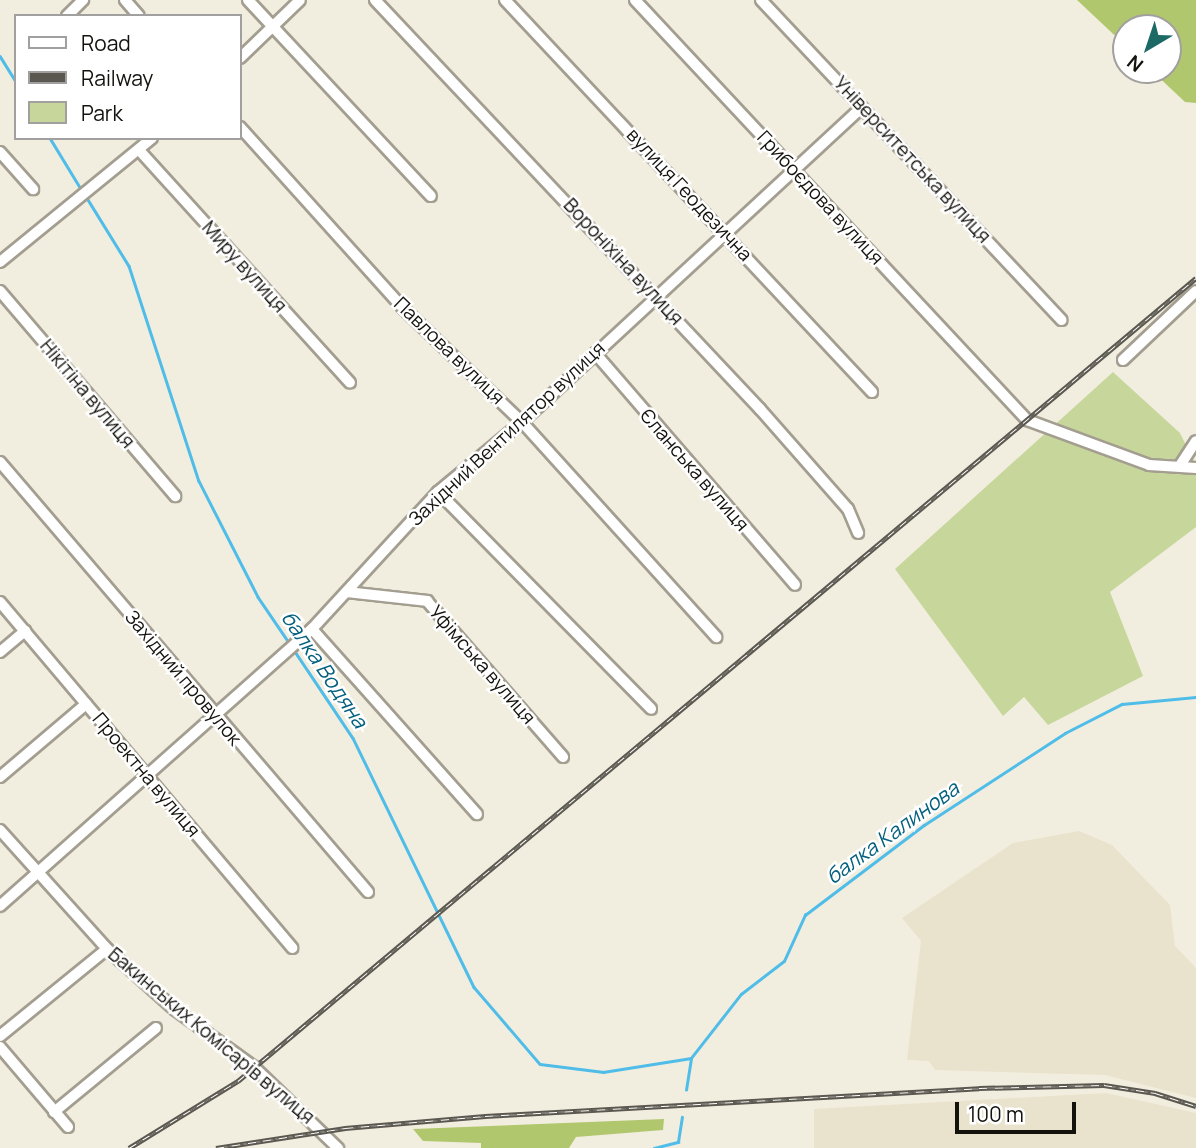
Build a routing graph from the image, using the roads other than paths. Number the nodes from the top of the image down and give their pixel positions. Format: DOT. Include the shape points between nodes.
graph roads {
  1 [pos="83,0"];
  2 [pos="125,0"];
  3 [pos="248,0"];
  4 [pos="300,0"];
  5 [pos="375,0"];
  6 [pos="505,0"];
  7 [pos="635,0"];
  8 [pos="761,0"];
  9 [pos="69,14"];
  10 [pos="137,14"];
  11 [pos="272,27"];
  12 [pos="242,56"];
  13 [pos="862,107"];
  14 [pos="242,129"];
  15 [pos="150,140"];
  16 [pos="139,150"];
  17 [pos="0,152"];
  18 [pos="793,169"];
  19 [pos="33,189"];
  20 [pos="430,196"];
  21 [pos="723,232"];
  22 [pos="0,262"];
  23 [pos="0,291"];
  24 [pos="1196,291"];
  25 [pos="656,296"];
  26 [pos="1062,320"];
  27 [pos="595,353"];
  28 [pos="1123,360"];
  29 [pos="350,383"];
  30 [pos="872,392"];
  31 [pos="522,422"];
  32 [pos="1196,440"];
  33 [pos="0,462"];
  34 [pos="1181,464"];
  35 [pos="1196,468"];
  36 [pos="438,492"];
  37 [pos="175,496"];
  38 [pos="858,533"];
  39 [pos="795,585"];
  40 [pos="346,592"];
  41 [pos="0,602"];
  42 [pos="312,629"];
  43 [pos="25,631"];
  44 [pos="716,637"];
  45 [pos="0,652"];
  46 [pos="86,704"];
  47 [pos="650,709"];
  48 [pos="215,715"];
  49 [pos="563,757"];
  50 [pos="147,776"];
  51 [pos="0,777"];
  52 [pos="477,814"];
  53 [pos="0,830"];
  54 [pos="38,872"];
  55 [pos="368,892"];
  56 [pos="0,906"];
  57 [pos="107,948"];
  58 [pos="292,948"];
  59 [pos="156,1028"];
  60 [pos="0,1036"];
  61 [pos="0,1047"];
  62 [pos="54,1112"];
  63 [pos="68,1126"];
  64 [pos="338,1148"];
  1 -- 9 [label="street"];
  2 -- 10 [label="street"];
  3 -- 11 [label="street"];
  4 -- 11 [label="street"];
  5 -- 25 [label="street, Вороніхіна вулиця"];
  6 -- 21 [label="street, вулиця Геодезична"];
  7 -- 18 [label="street, Грибоєдова вулиця"];
  8 -- 13 [label="street, Університетська вулиця"];
  11 -- 12 [label="street"];
  11 -- 20 [label="street"];
  13 -- 18 [label="street, Західний Вентилятор вулиця"];
  13 -- 26 [label="street, Університетська вулиця"];
  14 -- 31 [label="street, Павлова вулиця" via="404,309"];
  15 -- 16 [label="street"];
  16 -- 22 [label="street"];
  16 -- 29 [label="street, Миру вулиця"];
  17 -- 19 [label="street"];
  18 -- 21 [label="street, Західний Вентилятор вулиця"];
  18 -- 34 [label="street, Грибоєдова вулиця" via="1027,420 1149,465"];
  21 -- 25 [label="street, Західний Вентилятор вулиця"];
  21 -- 30 [label="street, вулиця Геодезична"];
  23 -- 37 [label="street, Нікітіна вулиця"];
  24 -- 28 [label="street"];
  25 -- 27 [label="street, Західний Вентилятор вулиця"];
  25 -- 38 [label="street, Вороніхіна вулиця" via="848,509"];
  27 -- 31 [label="street, Західний Вентилятор вулиця"];
  27 -- 39 [label="street, Єланська вулиця"];
  31 -- 36 [label="street, Західний Вентилятор вулиця"];
  31 -- 44 [label="street, Павлова вулиця"];
  32 -- 34 [label="street"];
  33 -- 48 [label="street, Західний провулок"];
  34 -- 35 [label="street, Грибоєдова вулиця"];
  36 -- 40 [label="street, Західний Вентилятор вулиця"];
  36 -- 47 [label="street"];
  40 -- 42 [label="street, Західний Вентилятор вулиця"];
  40 -- 49 [label="street, Уфімська вулиця" via="427,601"];
  41 -- 43 [label="street, Проектна вулиця"];
  42 -- 48 [label="street, Західний Вентилятор вулиця"];
  42 -- 52 [label="street"];
  43 -- 45 [label="street"];
  43 -- 46 [label="street, Проектна вулиця"];
  46 -- 50 [label="street, Проектна вулиця"];
  46 -- 51 [label="street"];
  48 -- 50 [label="street, Західний Вентилятор вулиця"];
  48 -- 55 [label="street, Західний провулок"];
  50 -- 54 [label="street, Західний Вентилятор вулиця"];
  50 -- 58 [label="street, Проектна вулиця"];
  53 -- 54 [label="street, Бакинських Комісарів вулиця"];
  54 -- 56 [label="street, Західний Вентилятор вулиця"];
  54 -- 57 [label="street, Бакинських Комісарів вулиця"];
  57 -- 60 [label="street"];
  57 -- 64 [label="street, Бакинських Комісарів вулиця" via="174,1009 254,1067"];
  59 -- 62 [label="street"];
  61 -- 62 [label="street"];
  62 -- 63 [label="street"];
}
